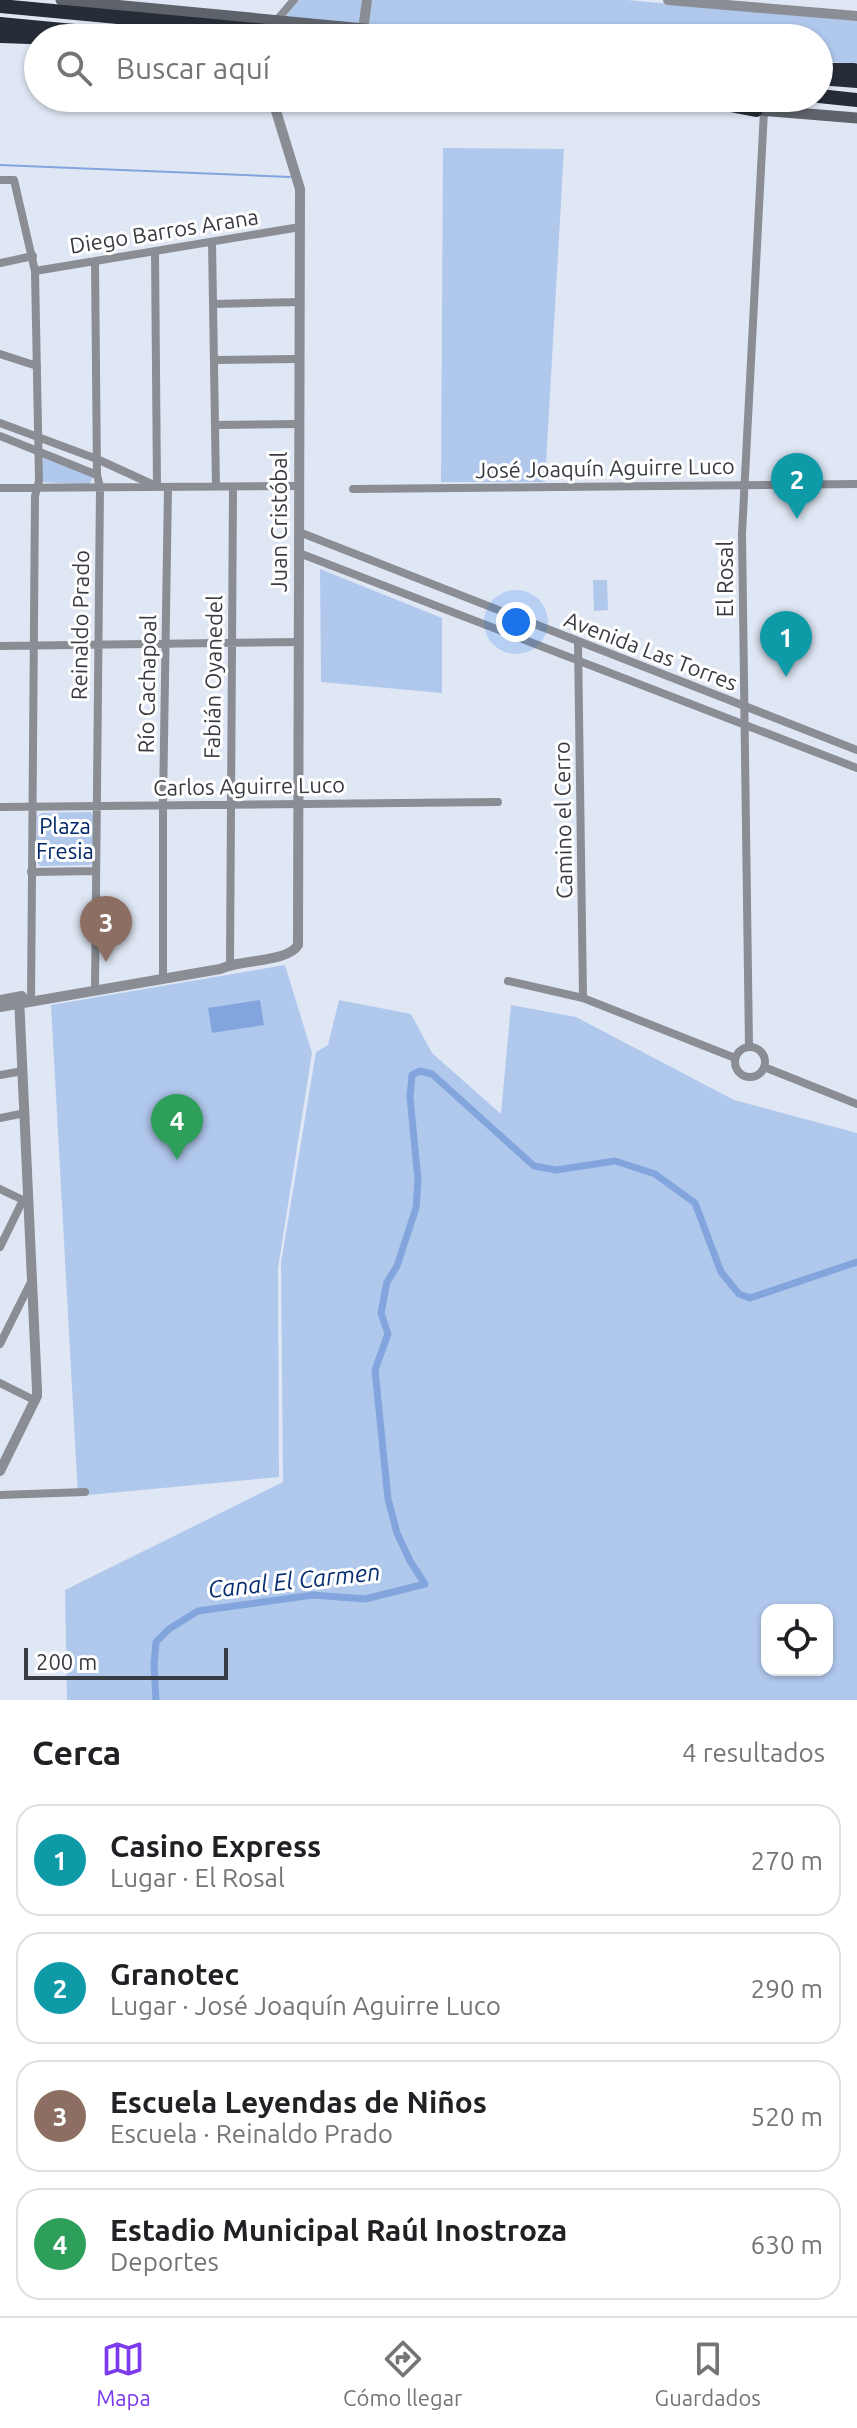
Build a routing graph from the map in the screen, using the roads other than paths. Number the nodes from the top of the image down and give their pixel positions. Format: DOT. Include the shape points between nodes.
graph roads {
  1 [pos="21,0"];
  2 [pos="61,0"];
  3 [pos="115,0"];
  4 [pos="294,0"];
  5 [pos="367,0"];
  6 [pos="668,0"];
  7 [pos="0,6"];
  8 [pos="134,8"];
  9 [pos="857,16"];
  10 [pos="104,17"];
  11 [pos="276,21"];
  12 [pos="183,24"];
  13 [pos="305,24"];
  14 [pos="364,24"];
  15 [pos="1,30"];
  16 [pos="24,31"];
  17 [pos="24,33"];
  18 [pos="24,36"];
  19 [pos="833,71"];
  20 [pos="856,74"];
  21 [pos="833,76"];
  22 [pos="833,97"];
  23 [pos="857,100"];
  24 [pos="277,112"];
  25 [pos="760,112"];
  26 [pos="784,112"];
  27 [pos="857,118"];
  28 [pos="0,180"];
  29 [pos="300,227"];
  30 [pos="212,242"];
  31 [pos="155,251"];
  32 [pos="33,256"];
  33 [pos="95,261"];
  34 [pos="0,263"];
  35 [pos="35,271"];
  36 [pos="300,302"];
  37 [pos="213,304"];
  38 [pos="0,354"];
  39 [pos="299,359"];
  40 [pos="214,360"];
  41 [pos="37,366"];
  42 [pos="0,423"];
  43 [pos="299,424"];
  44 [pos="215,425"];
  45 [pos="0,436"];
  46 [pos="38,437"];
  47 [pos="38,451"];
  48 [pos="97,459"];
  49 [pos="97,475"];
  50 [pos="743,483"];
  51 [pos="857,484"];
  52 [pos="299,486"];
  53 [pos="100,487"];
  54 [pos="157,487"];
  55 [pos="168,487"];
  56 [pos="216,487"];
  57 [pos="233,487"];
  58 [pos="0,488"];
  59 [pos="37,488"];
  60 [pos="353,489"];
  61 [pos="299,532"];
  62 [pos="299,553"];
  63 [pos="463,598"];
  64 [pos="458,614"];
  65 [pos="513,617"];
  66 [pos="488,625"];
  67 [pos="299,642"];
  68 [pos="578,642"];
  69 [pos="232,643"];
  70 [pos="166,644"];
  71 [pos="98,645"];
  72 [pos="0,646"];
  73 [pos="32,646"];
  74 [pos="578,661"];
  75 [pos="744,707"];
  76 [pos="744,725"];
  77 [pos="857,750"];
  78 [pos="857,768"];
  79 [pos="498,802"];
  80 [pos="298,803"];
  81 [pos="163,805"];
  82 [pos="230,805"];
  83 [pos="97,806"];
  84 [pos="0,807"];
  85 [pos="31,807"];
  86 [pos="96,871"];
  87 [pos="31,872"];
  88 [pos="230,964"];
  89 [pos="163,975"];
  90 [pos="508,981"];
  91 [pos="95,987"];
  92 [pos="583,998"];
  93 [pos="25,999"];
  94 [pos="0,1000"];
  95 [pos="0,1007"];
  96 [pos="749,1047"];
  97 [pos="735,1058"];
  98 [pos="764,1067"];
  99 [pos="23,1071"];
  100 [pos="0,1075"];
  101 [pos="857,1104"];
  102 [pos="25,1113"];
  103 [pos="0,1118"];
  104 [pos="0,1189"];
  105 [pos="26,1200"];
  106 [pos="1,1241"];
  107 [pos="32,1279"];
  108 [pos="0,1344"];
  109 [pos="0,1383"];
  110 [pos="34,1400"];
  111 [pos="0,1471"];
  112 [pos="85,1492"];
  113 [pos="0,1495"];
  1 -- 10 [label="highway"];
  2 -- 8 [label="main road"];
  3 -- 8 [label="main road"];
  4 -- 11 [label="street"];
  5 -- 14 [label="street"];
  6 -- 9 [label="street"];
  7 -- 10 [label="highway"];
  8 -- 11 [label="main road"];
  10 -- 12 [label="highway"];
  11 -- 13 [label="main road"];
  15 -- 16 [label="highway"];
  15 -- 17 [label="highway"];
  15 -- 18 [label="main road"];
  19 -- 20 [label="highway"];
  20 -- 21 [label="highway"];
  22 -- 23 [label="highway"];
  24 -- 29 [label="street, Juan Cristóbal" via="299,179"];
  25 -- 50 [label="street, El Rosal"];
  26 -- 27 [label="main road"];
  28 -- 32 [label="street" via="14,180"];
  29 -- 30 [label="street, Diego Barros Arana"];
  29 -- 36 [label="street, Juan Cristóbal"];
  30 -- 31 [label="street, Diego Barros Arana"];
  30 -- 37 [label="street"];
  31 -- 33 [label="street, Diego Barros Arana"];
  31 -- 54 [label="street"];
  32 -- 34 [label="street"];
  32 -- 35 [label="street"];
  33 -- 35 [label="street, Diego Barros Arana"];
  33 -- 48 [label="street, Reinaldo Prado"];
  35 -- 41 [label="street"];
  36 -- 37 [label="street"];
  36 -- 39 [label="street, Juan Cristóbal"];
  37 -- 40 [label="street"];
  38 -- 41 [label="street"];
  39 -- 40 [label="street"];
  39 -- 43 [label="street, Juan Cristóbal"];
  40 -- 44 [label="street"];
  41 -- 46 [label="street"];
  42 -- 46 [label="street"];
  43 -- 44 [label="street"];
  43 -- 52 [label="street, Juan Cristóbal"];
  44 -- 56 [label="street"];
  45 -- 47 [label="street"];
  46 -- 47 [label="street"];
  46 -- 48 [label="street"];
  47 -- 49 [label="street"];
  47 -- 59 [label="street"];
  48 -- 49 [label="street, Reinaldo Prado"];
  48 -- 54 [label="street"];
  49 -- 53 [label="street, Reinaldo Prado"];
  50 -- 51 [label="street, José Joaquín Aguirre Luco"];
  50 -- 60 [label="street, José Joaquín Aguirre Luco"];
  50 -- 75 [label="street, El Rosal"];
  52 -- 57 [label="street"];
  52 -- 61 [label="street, Juan Cristóbal"];
  53 -- 54 [label="street"];
  53 -- 59 [label="street"];
  53 -- 71 [label="street, Reinaldo Prado"];
  54 -- 55 [label="street"];
  55 -- 56 [label="street"];
  55 -- 70 [label="street, Río Cachapoal"];
  56 -- 57 [label="street"];
  57 -- 69 [label="street, Fabián Oyanedel"];
  58 -- 59 [label="street"];
  59 -- 73 [label="street"];
  61 -- 62 [label="street, Juan Cristóbal"];
  61 -- 63 [label="street, Avenida Las Torres"];
  62 -- 64 [label="street, Avenida Las Torres"];
  62 -- 67 [label="street, Juan Cristóbal"];
  63 -- 64 [label="street"];
  63 -- 65 [label="street, Avenida Las Torres"];
  64 -- 66 [label="street, Avenida Las Torres"];
  65 -- 66 [label="street" via="494,618"];
  65 -- 68 [label="street, Avenida Las Torres"];
  66 -- 74 [label="street, Avenida Las Torres"];
  67 -- 69 [label="street"];
  67 -- 80 [label="street, Juan Cristóbal"];
  68 -- 74 [label="street, Camino el Cerro"];
  68 -- 75 [label="street, Avenida Las Torres"];
  69 -- 70 [label="street"];
  69 -- 82 [label="street, Fabián Oyanedel"];
  70 -- 71 [label="street"];
  70 -- 81 [label="street, Río Cachapoal"];
  71 -- 73 [label="street"];
  71 -- 83 [label="street, Reinaldo Prado"];
  72 -- 73 [label="street"];
  73 -- 85 [label="street"];
  74 -- 76 [label="street, Avenida Las Torres"];
  74 -- 92 [label="street, Camino el Cerro"];
  75 -- 76 [label="street, El Rosal"];
  75 -- 77 [label="street, Avenida Las Torres"];
  76 -- 78 [label="street, Avenida Las Torres"];
  76 -- 96 [label="street, El Rosal"];
  79 -- 80 [label="street, Carlos Aguirre Luco"];
  80 -- 82 [label="street, Carlos Aguirre Luco"];
  80 -- 88 [label="street, Juan Cristóbal" via="298,945 286,955"];
  81 -- 82 [label="street, Carlos Aguirre Luco"];
  81 -- 83 [label="street, Carlos Aguirre Luco"];
  81 -- 89 [label="street, Río Cachapoal"];
  82 -- 88 [label="street, Fabián Oyanedel"];
  83 -- 85 [label="street, Carlos Aguirre Luco"];
  83 -- 86 [label="street, Reinaldo Prado"];
  84 -- 85 [label="street, Carlos Aguirre Luco"];
  85 -- 87 [label="street"];
  86 -- 87 [label="street"];
  86 -- 91 [label="street, Reinaldo Prado"];
  87 -- 93 [label="street"];
  88 -- 89 [label="street"];
  89 -- 91 [label="street"];
  90 -- 92 [label="street"];
  91 -- 93 [label="street"];
  92 -- 97 [label="street"];
  93 -- 94 [label="street"];
  93 -- 95 [label="street"];
  93 -- 99 [label="street"];
  96 -- 97 [label="street"];
  96 -- 98 [label="street" via="762,1053"];
  97 -- 98 [label="street" via="736,1068 748,1077"];
  98 -- 101 [label="street"];
  99 -- 100 [label="street"];
  99 -- 102 [label="street"];
  102 -- 103 [label="street"];
  102 -- 105 [label="street"];
  104 -- 105 [label="street"];
  105 -- 106 [label="street"];
  105 -- 107 [label="street"];
  107 -- 108 [label="street"];
  107 -- 110 [label="street"];
  109 -- 110 [label="street"];
  110 -- 111 [label="street"];
  112 -- 113 [label="street"];
}
